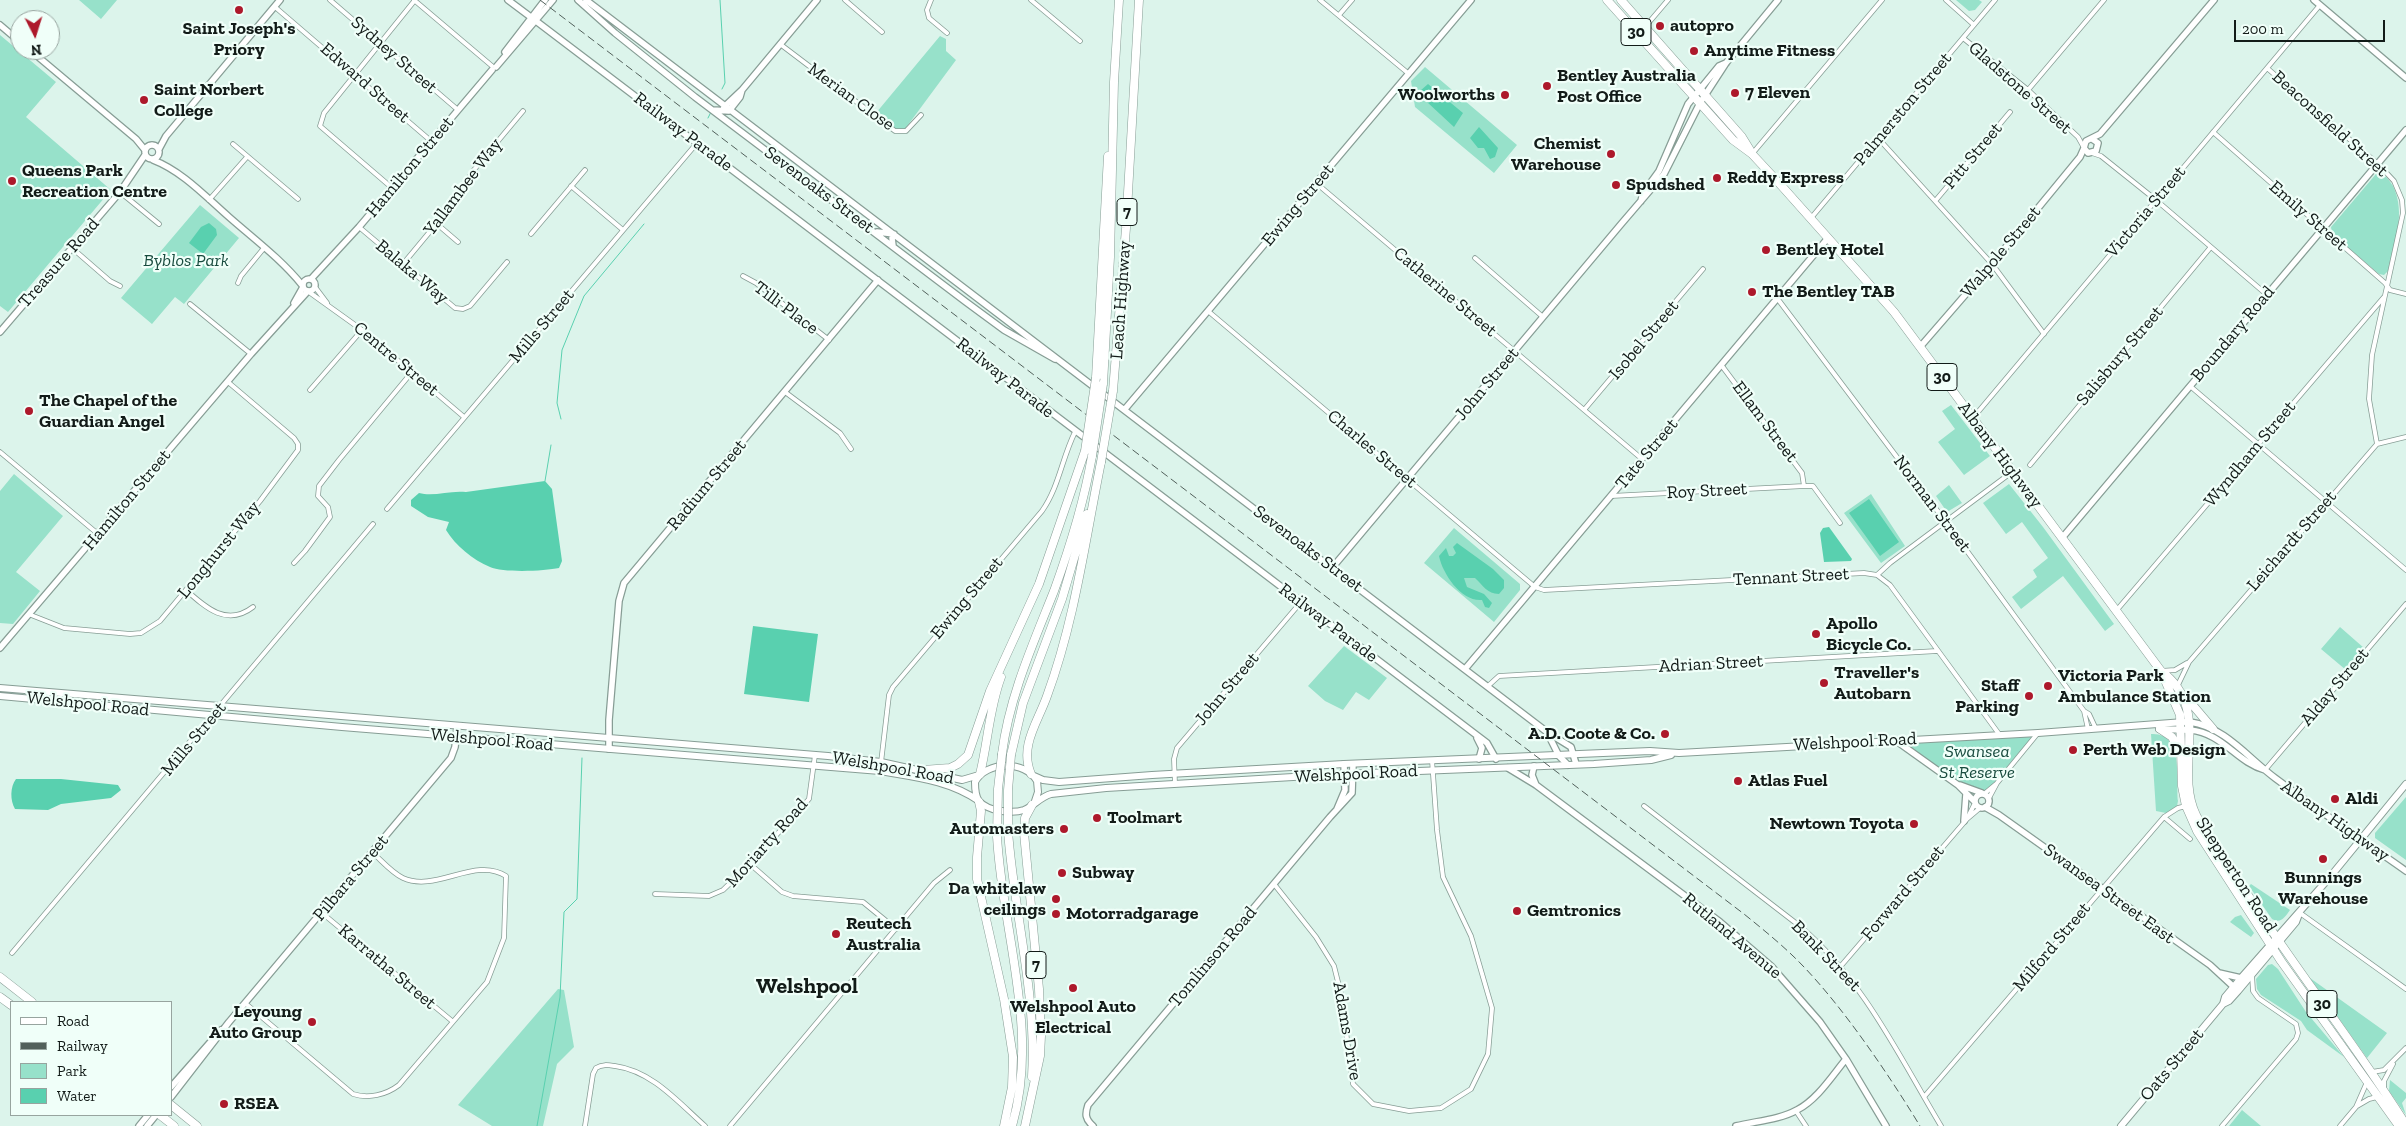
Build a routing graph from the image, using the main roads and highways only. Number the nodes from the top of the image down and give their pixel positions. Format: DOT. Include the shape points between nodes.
graph roads {
  1 [pos="1138,0"];
  2 [pos="1607,0"];
  3 [pos="1620,0"];
  4 [pos="1119,4"];
  5 [pos="1752,154"];
  6 [pos="1109,286"];
  7 [pos="1097,366"];
  8 [pos="1099,381"];
  9 [pos="1088,453"];
  10 [pos="1098,478"];
  11 [pos="1021,624"];
  12 [pos="2161,670"];
  13 [pos="1,687"];
  14 [pos="2178,690"];
  15 [pos="0,696"];
  16 [pos="19,698"];
  17 [pos="0,702"];
  18 [pos="2181,725"];
  19 [pos="2150,726"];
  20 [pos="2190,726"];
  21 [pos="2160,729"];
  22 [pos="2213,729"];
  23 [pos="1679,752"];
  24 [pos="828,756"];
  25 [pos="2181,763"];
  26 [pos="847,768"];
  27 [pos="923,770"];
  28 [pos="979,775"];
  29 [pos="1032,775"];
  30 [pos="2406,784"];
  31 [pos="979,801"];
  32 [pos="1033,803"];
  33 [pos="2277,940"];
  34 [pos="2271,947"];
  35 [pos="0,977"];
  36 [pos="2236,989"];
  37 [pos="31,1001"];
  38 [pos="172,1106"];
  39 [pos="161,1116"];
  40 [pos="2406,1125"];
  41 [pos="174,1126"];
  42 [pos="197,1126"];
  43 [pos="1004,1126"];
  44 [pos="1012,1126"];
  45 [pos="1025,1126"];
  46 [pos="2121,1126"];
  47 [pos="2399,1126"];
  1 -- 10 [label="highway, Leach Highway / 7, bridge" via="1126,228 1113,391"];
  2 -- 5 [label="highway, Albany Highway / 30" via="1733,140"];
  3 -- 5 [label="highway, Albany Highway / 30" via="1742,137"];
  4 -- 6 [label="highway, 7"];
  4 -- 7 [label="highway"];
  5 -- 12 [label="highway, Albany Highway / 30" via="1894,312"];
  6 -- 7 [label="highway"];
  6 -- 8 [label="highway, 7"];
  7 -- 8 [label="highway"];
  8 -- 9 [label="highway, 7, bridge"];
  9 -- 11 [label="highway"];
  9 -- 44 [label="highway, 7, bridge" via="1083,500 1075,530 1019,682 1004,733 998,789 999,873 1016,977 1022,1041 1019,1088"];
  10 -- 29 [label="highway, 7" via="1081,576 1043,708 1027,744 1026,762"];
  10 -- 45 [label="highway, 7, bridge" via="1062,599 1023,703 1011,755 1008,831 1015,904 1034,1027 1032,1080"];
  11 -- 27 [label="highway" via="990,691 968,755 950,768"];
  11 -- 28 [label="highway" via="993,700"];
  12 -- 14 [label="highway, Shepperton Road / 30"];
  12 -- 18 [label="highway, Shepperton Road / 30" via="2178,706"];
  13 -- 24 [label="main road, Welshpool Road"];
  14 -- 20 [label="highway, Shepperton Road / 30" via="2187,707"];
  14 -- 22 [label="highway"];
  15 -- 16 [label="main road, Welshpool Road"];
  16 -- 17 [label="main road"];
  16 -- 26 [label="main road, Welshpool Road"];
  18 -- 19 [label="main road, Welshpool Road" via="2157,722"];
  18 -- 20 [label="main road, Welshpool Road"];
  18 -- 21 [label="main road, Welshpool Road"];
  18 -- 25 [label="highway, Shepperton Road / 30"];
  19 -- 21 [label="main road, Welshpool Road"];
  19 -- 23 [label="main road, Welshpool Road"];
  20 -- 33 [label="highway, Shepperton Road / 30" via="2188,788 2195,814"];
  21 -- 25 [label="highway" via="2175,740"];
  23 -- 29 [label="main road, Welshpool Road" via="1344,764 1059,782"];
  23 -- 32 [label="main road, Welshpool Road" via="1651,760 1106,788 1051,794"];
  24 -- 26 [label="main road" via="831,762"];
  24 -- 27 [label="main road, Welshpool Road"];
  25 -- 34 [label="highway, Shepperton Road / 30" via="2186,806 2204,842"];
  26 -- 31 [label="main road, Welshpool Road" via="938,781"];
  27 -- 28 [label="main road, Welshpool Road" via="964,780"];
  28 -- 29 [label="main road" via="989,767 1001,766"];
  28 -- 31 [label="main road" via="975,783"];
  29 -- 32 [label="main road" via="1038,789"];
  30 -- 33 [label="main road, Oats Street"];
  31 -- 32 [label="main road" via="990,808 1008,811 1021,810"];
  31 -- 43 [label="highway, 7" via="977,879 1004,999 1013,1057 1012,1087"];
  32 -- 45 [label="highway, 7" via="1025,818 1024,833 1041,1036 1040,1056"];
  33 -- 34 [label="main road, Oats Street"];
  33 -- 40 [label="highway, Shepperton Road / 30"];
  34 -- 36 [label="main road, Oats Street" via="2252,974"];
  34 -- 36 [label="main road, Oats Street" via="2241,978"];
  34 -- 47 [label="highway, Shepperton Road / 30"];
  35 -- 37 [label="highway"];
  36 -- 46 [label="main road, Oats Street"];
  38 -- 42 [label="highway"];
  39 -- 41 [label="highway"];
}
